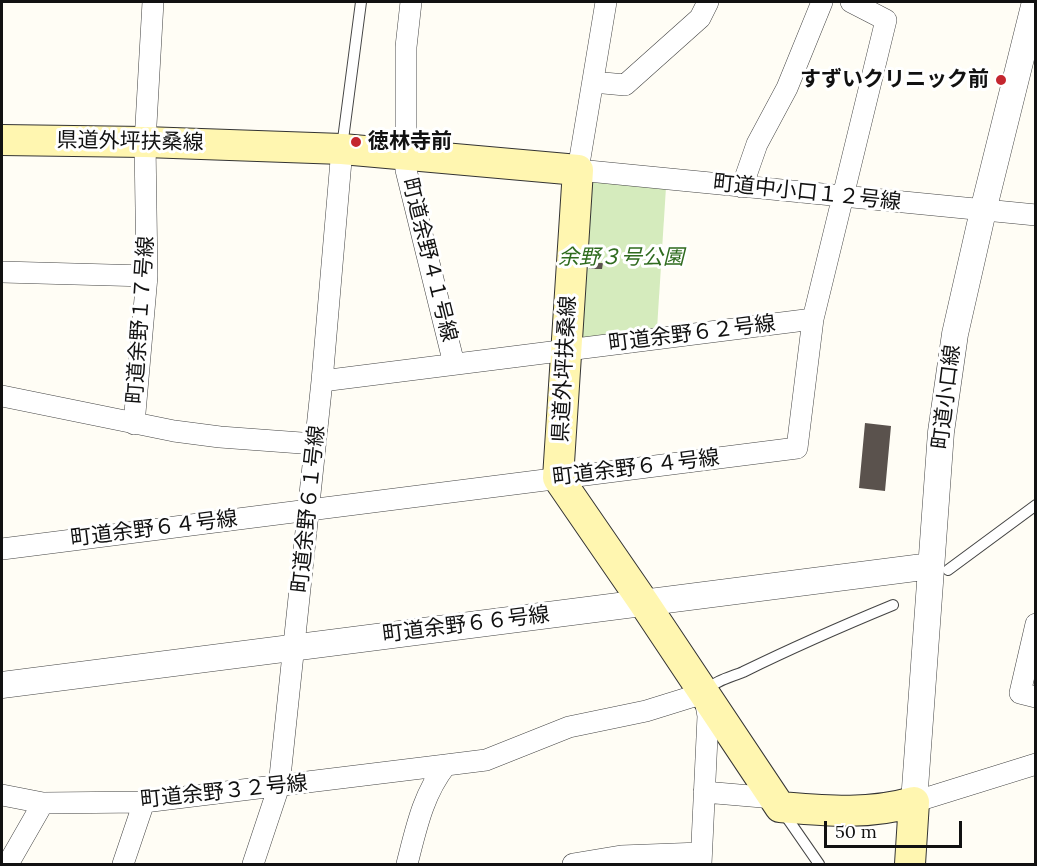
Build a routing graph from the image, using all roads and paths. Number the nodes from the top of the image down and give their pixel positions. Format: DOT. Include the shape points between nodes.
graph roads {
  1 [pos="153,2"];
  2 [pos="361,2"];
  3 [pos="411,2"];
  4 [pos="606,2"];
  5 [pos="708,2"];
  6 [pos="822,2"];
  7 [pos="851,2"];
  8 [pos="1035,2"];
  9 [pos="593,82"];
  10 [pos="2,140"];
  11 [pos="145,142"];
  12 [pos="342,149"];
  13 [pos="407,155"];
  14 [pos="578,170"];
  15 [pos="742,187"];
  16 [pos="842,197"];
  17 [pos="983,211"];
  18 [pos="1035,215"];
  19 [pos="2,272"];
  20 [pos="147,276"];
  21 [pos="813,319"];
  22 [pos="565,350"];
  23 [pos="454,364"];
  24 [pos="322,381"];
  25 [pos="2,396"];
  26 [pos="134,424"];
  27 [pos="315,444"];
  28 [pos="558,478"];
  29 [pos="1035,505"];
  30 [pos="309,510"];
  31 [pos="2,549"];
  32 [pos="939,568"];
  33 [pos="644,603"];
  34 [pos="893,605"];
  35 [pos="1035,624"];
  36 [pos="295,647"];
  37 [pos="2,685"];
  38 [pos="704,693"];
  39 [pos="1035,697"];
  40 [pos="1035,764"];
  41 [pos="446,765"];
  42 [pos="279,786"];
  43 [pos="704,792"];
  44 [pos="2,795"];
  45 [pos="144,802"];
  46 [pos="914,802"];
  47 [pos="43,803"];
  48 [pos="777,803"];
  49 [pos="701,859"];
  50 [pos="8,864"];
  51 [pos="123,864"];
  52 [pos="253,864"];
  53 [pos="407,864"];
  54 [pos="573,864"];
  55 [pos="819,864"];
  56 [pos="910,864"];
  1 -- 11 [label="street, 町道余野１７号線"];
  2 -- 12 [label="lane"];
  3 -- 13 [label="street, 町道余野４１号線" via="406,47"];
  4 -- 9 [label="street"];
  5 -- 9 [label="street" via="700,18 625,85"];
  6 -- 15 [label="street"];
  7 -- 16 [label="street, 町道余野６４号線" via="886,20"];
  8 -- 17 [label="street, 町道小口線"];
  9 -- 14 [label="street"];
  10 -- 11 [label="main road, 県道外坪扶桑線"];
  11 -- 12 [label="main road, 県道外坪扶桑線"];
  11 -- 20 [label="street, 町道余野１７号線"];
  12 -- 13 [label="main road, 県道外坪扶桑線"];
  12 -- 24 [label="street, 町道余野６１号線"];
  13 -- 14 [label="main road, 県道外坪扶桑線"];
  13 -- 23 [label="street, 町道余野４１号線" via="406,170"];
  14 -- 15 [label="street, 町道中小口１２号線"];
  14 -- 22 [label="main road, 県道外坪扶桑線"];
  15 -- 16 [label="street, 町道中小口１２号線"];
  16 -- 17 [label="street, 町道中小口１２号線"];
  16 -- 21 [label="street, 町道余野６４号線"];
  17 -- 18 [label="street, 町道中小口１２号線"];
  17 -- 32 [label="street, 町道小口線" via="955,334 941,432"];
  19 -- 20 [label="street"];
  20 -- 26 [label="street, 町道余野１７号線"];
  21 -- 22 [label="street, 町道余野６２号線"];
  21 -- 28 [label="street, 町道余野６４号線" via="797,448"];
  22 -- 23 [label="street, 町道余野６２号線"];
  22 -- 28 [label="main road, 県道外坪扶桑線"];
  23 -- 24 [label="street, 町道余野６２号線"];
  24 -- 27 [label="street, 町道余野６１号線"];
  25 -- 26 [label="street"];
  26 -- 27 [label="street" via="220,437"];
  27 -- 30 [label="street, 町道余野６１号線"];
  28 -- 30 [label="street, 町道余野６４号線"];
  28 -- 33 [label="main road"];
  29 -- 32 [label="lane"];
  30 -- 31 [label="street, 町道余野６４号線"];
  30 -- 36 [label="street, 町道余野６１号線"];
  32 -- 33 [label="street, 町道余野６６号線"];
  32 -- 46 [label="street, 町道小口線"];
  33 -- 36 [label="street, 町道余野６６号線"];
  33 -- 38 [label="main road"];
  34 -- 38 [label="lane" via="807,640 710,686"];
  35 -- 39 [label="street" via="1020,693"];
  36 -- 37 [label="street, 町道余野６６号線"];
  36 -- 42 [label="street, 町道余野６１号線"];
  38 -- 41 [label="street, 町道余野３２号線" via="646,711 569,727 486,760"];
  38 -- 43 [label="street" via="708,716"];
  38 -- 48 [label="main road"];
  40 -- 46 [label="street"];
  41 -- 42 [label="street, 町道余野３２号線"];
  41 -- 53 [label="street" via="420,812"];
  42 -- 45 [label="street, 町道余野３２号線"];
  42 -- 52 [label="street, 町道余野６１号線"];
  43 -- 48 [label="street"];
  43 -- 49 [label="street"];
  44 -- 47 [label="street, 町道余野３２号線"];
  45 -- 47 [label="street, 町道余野３２号線"];
  45 -- 51 [label="street"];
  46 -- 48 [label="main road" via="868,811"];
  46 -- 56 [label="main road"];
  47 -- 50 [label="street"];
  48 -- 55 [label="lane"];
  49 -- 54 [label="street" via="621,856"];
}
